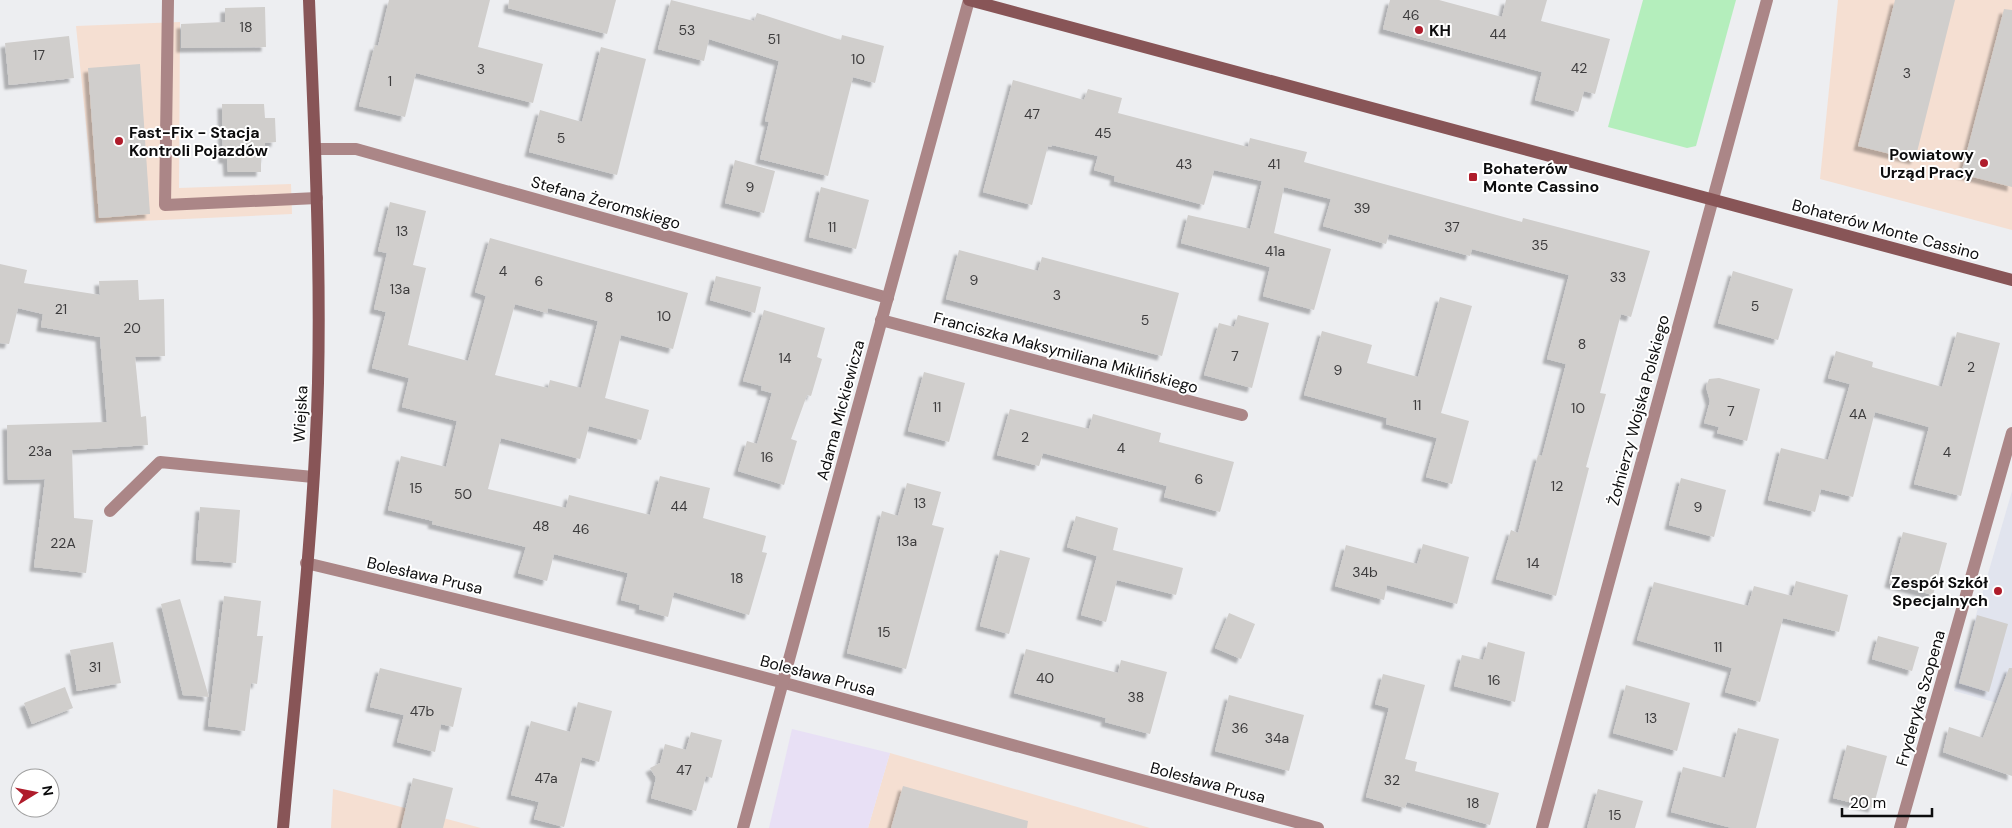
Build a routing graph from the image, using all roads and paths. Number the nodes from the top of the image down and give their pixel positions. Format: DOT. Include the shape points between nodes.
graph roads {
  1 [pos="168,0"];
  2 [pos="308,0"];
  3 [pos="969,0"];
  4 [pos="1767,0"];
  5 [pos="315,149"];
  6 [pos="317,198"];
  7 [pos="1712,200"];
  8 [pos="2012,280"];
  9 [pos="888,298"];
  10 [pos="881,320"];
  11 [pos="1242,415"];
  12 [pos="2012,434"];
  13 [pos="313,477"];
  14 [pos="110,511"];
  15 [pos="306,563"];
  16 [pos="783,682"];
  17 [pos="283,828"];
  18 [pos="743,828"];
  19 [pos="1318,828"];
  20 [pos="1542,828"];
  21 [pos="1900,828"];
  1 -- 6 [label="street" via="165,205"];
  2 -- 5 [label="street, Wiejska"];
  3 -- 7 [label="street, Bohaterów Monte Cassino"];
  3 -- 9 [label="street, Adama Mickiewicza"];
  4 -- 7 [label="street, Żołnierzy Wojska Polskiego"];
  5 -- 6 [label="street, Wiejska"];
  5 -- 9 [label="street, Stefana Żeromskiego" via="356,149"];
  6 -- 13 [label="street, Wiejska" via="319,337"];
  7 -- 8 [label="street, Bohaterów Monte Cassino"];
  7 -- 20 [label="street, Żołnierzy Wojska Polskiego"];
  9 -- 10 [label="street, Adama Mickiewicza"];
  10 -- 11 [label="street, Franciszka Maksymiliana Miklińskiego"];
  10 -- 16 [label="street, Adama Mickiewicza"];
  12 -- 21 [label="street, Fryderyka Szopena"];
  13 -- 14 [label="street" via="160,462"];
  13 -- 15 [label="street, Wiejska"];
  15 -- 16 [label="street, Bolesława Prusa"];
  15 -- 17 [label="street, Wiejska"];
  16 -- 18 [label="street, Adama Mickiewicza"];
  16 -- 19 [label="street, Bolesława Prusa"];
}
